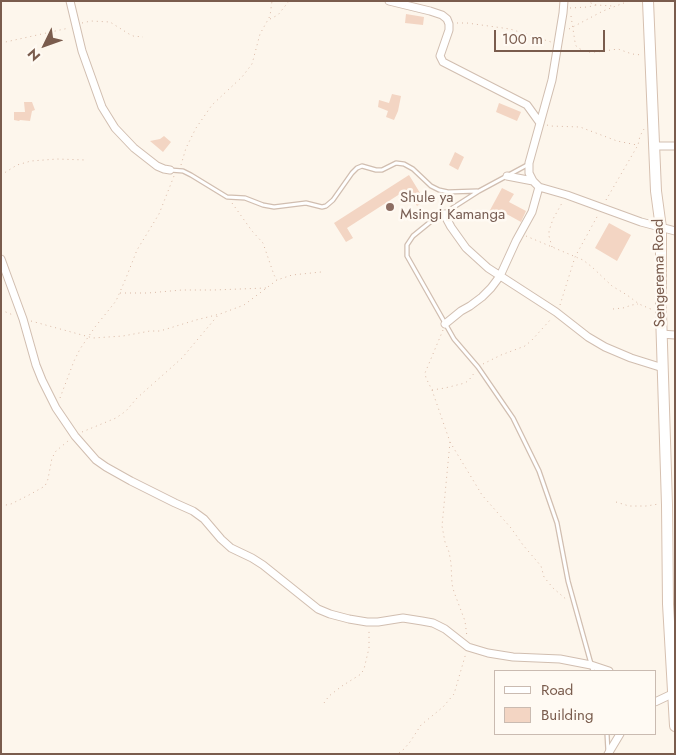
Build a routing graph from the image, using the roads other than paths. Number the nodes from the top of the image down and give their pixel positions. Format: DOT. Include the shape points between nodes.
graph roads {
  1 [pos="70,1"];
  2 [pos="389,1"];
  3 [pos="648,1"];
  4 [pos="564,5"];
  5 [pos="540,123"];
  6 [pos="655,146"];
  7 [pos="675,146"];
  8 [pos="529,164"];
  9 [pos="175,171"];
  10 [pos="507,176"];
  11 [pos="532,182"];
  12 [pos="540,187"];
  13 [pos="479,191"];
  14 [pos="444,214"];
  15 [pos="661,228"];
  16 [pos="675,232"];
  17 [pos="1,259"];
  18 [pos="500,276"];
  19 [pos="446,324"];
  20 [pos="661,334"];
  21 [pos="675,335"];
  22 [pos="663,368"];
  23 [pos="592,668"];
  24 [pos="672,694"];
  25 [pos="656,700"];
  26 [pos="674,705"];
  27 [pos="675,726"];
  28 [pos="607,735"];
  29 [pos="619,735"];
  30 [pos="608,753"];
  1 -- 9 [label="street" via="89,74 102,107 115,128 134,148 158,166"];
  2 -- 5 [label="street" via="447,18 448,30 440,56 443,62 527,105"];
  3 -- 6 [label="main road, Sengerema Road"];
  4 -- 5 [label="street" via="552,80"];
  5 -- 8 [label="street"];
  6 -- 7 [label="street"];
  6 -- 15 [label="main road, Sengerema Road"];
  8 -- 10 [label="lane"];
  8 -- 11 [label="street"];
  9 -- 13 [label="lane" via="191,175 227,197 245,198 274,207 306,203 326,206 357,168 382,170 396,163 413,169 439,190"];
  10 -- 11 [label="street"];
  10 -- 13 [label="lane"];
  11 -- 12 [label="street"];
  12 -- 15 [label="street"];
  12 -- 18 [label="street" via="532,212"];
  13 -- 14 [label="lane"];
  14 -- 18 [label="street" via="466,248"];
  14 -- 19 [label="lane" via="413,236 407,245 407,256"];
  15 -- 16 [label="street"];
  15 -- 20 [label="main road, Sengerema Road"];
  17 -- 23 [label="street" via="36,366 56,408 75,436 106,467 193,511 231,548 263,565 318,609 330,614 367,622 403,618 433,623 468,647 488,653 560,659"];
  18 -- 19 [label="street" via="482,297"];
  18 -- 22 [label="street" via="605,348"];
  19 -- 23 [label="lane" via="513,418 539,471 556,523"];
  20 -- 21 [label="street"];
  20 -- 22 [label="main road, Sengerema Road"];
  22 -- 24 [label="main road, Sengerema Road"];
  24 -- 25 [label="street"];
  24 -- 26 [label="main road, Sengerema Road"];
  26 -- 27 [label="main road, Sengerema Road"];
  28 -- 30 [label="lane"];
  29 -- 30 [label="street"];
}
